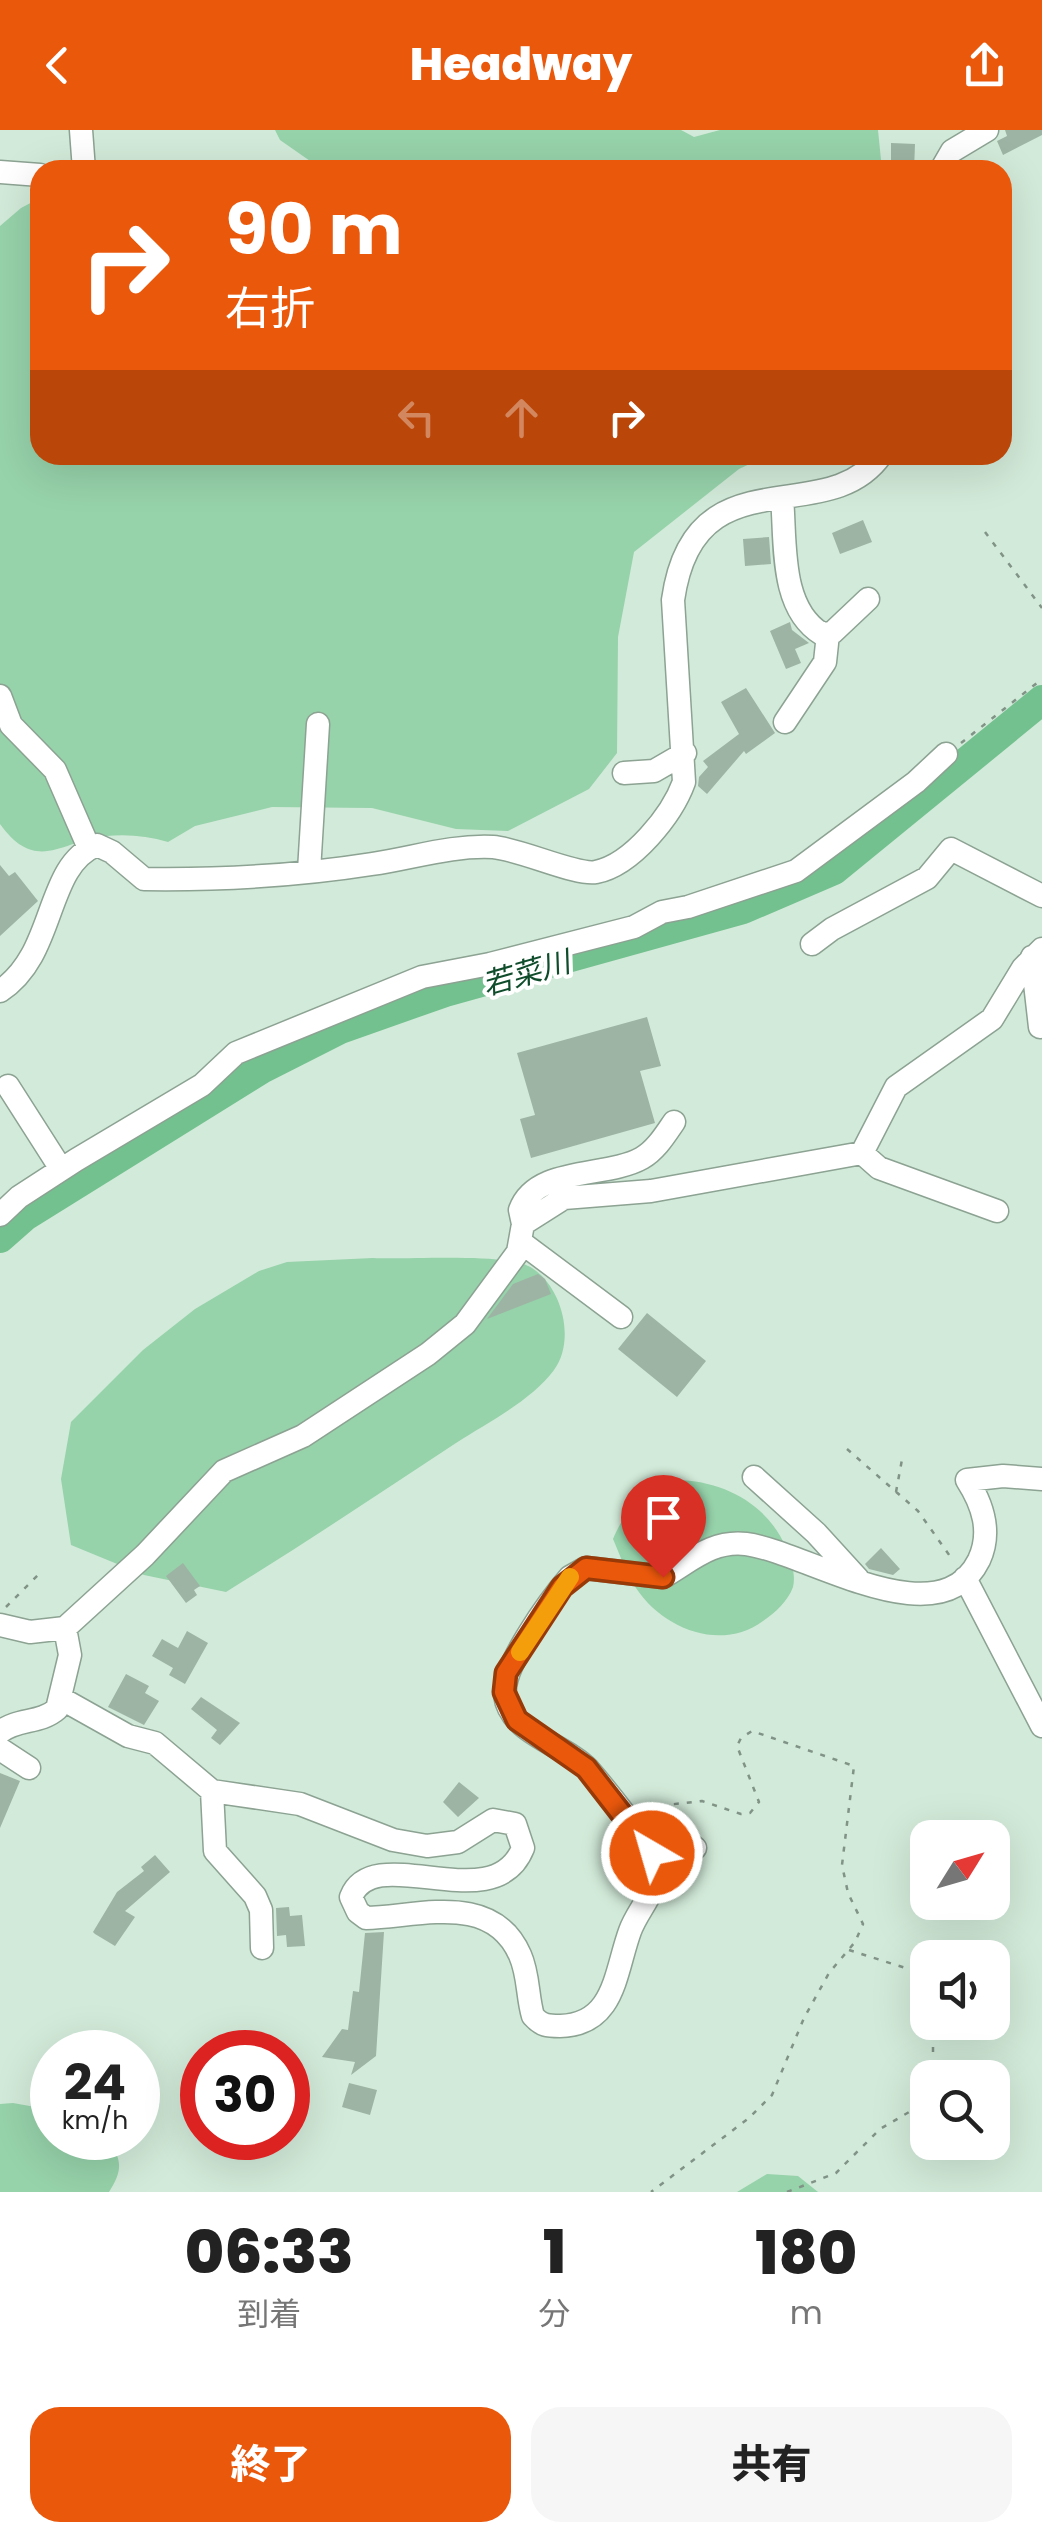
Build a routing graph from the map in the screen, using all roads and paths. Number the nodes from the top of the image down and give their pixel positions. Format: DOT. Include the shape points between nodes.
graph roads {
  1 [pos="81,130"];
  2 [pos="987,130"];
  3 [pos="83,160"];
  4 [pos="947,160"];
  5 [pos="0,172"];
  6 [pos="30,174"];
  7 [pos="872,465"];
  8 [pos="782,498"];
  9 [pos="985,532"];
  10 [pos="868,599"];
  11 [pos="1042,608"];
  12 [pos="828,634"];
  13 [pos="1042,679"];
  14 [pos="0,696"];
  15 [pos="785,722"];
  16 [pos="318,724"];
  17 [pos="685,753"];
  18 [pos="946,754"];
  19 [pos="624,773"];
  20 [pos="89,848"];
  21 [pos="310,871"];
  22 [pos="1042,896"];
  23 [pos="812,944"];
  24 [pos="1037,953"];
  25 [pos="0,990"];
  26 [pos="1040,1027"];
  27 [pos="8,1086"];
  28 [pos="674,1122"];
  29 [pos="862,1153"];
  30 [pos="61,1169"];
  31 [pos="998,1211"];
  32 [pos="0,1215"];
  33 [pos="523,1234"];
  34 [pos="622,1316"];
  35 [pos="847,1449"];
  36 [pos="903,1454"];
  37 [pos="754,1476"];
  38 [pos="1042,1479"];
  39 [pos="896,1492"];
  40 [pos="40,1574"];
  41 [pos="965,1578"];
  42 [pos="858,1580"];
  43 [pos="2,1628"];
  44 [pos="65,1628"];
  45 [pos="62,1699"];
  46 [pos="1042,1726"];
  47 [pos="0,1732"];
  48 [pos="0,1748"];
  49 [pos="29,1768"];
  50 [pos="212,1791"];
  51 [pos="622,1816"];
  52 [pos="695,1848"];
  53 [pos="649,1849"];
  54 [pos="262,1948"];
  55 [pos="849,1950"];
  56 [pos="910,1969"];
  57 [pos="910,2112"];
  58 [pos="651,2192"];
  59 [pos="787,2192"];
  1 -- 3 [label="street"];
  2 -- 4 [label="street"];
  5 -- 6 [label="street"];
  7 -- 8 [label="street" via="842,484"];
  8 -- 12 [label="street" via="793,598 813,628"];
  8 -- 17 [label="street" via="730,509 709,522 677,570 676,688"];
  9 -- 11 [label="path"];
  10 -- 12 [label="street"];
  12 -- 15 [label="street" via="825,662"];
  13 -- 18 [label="path"];
  14 -- 20 [label="street" via="11,725 55,770"];
  16 -- 21 [label="street"];
  17 -- 19 [label="street" via="654,771"];
  17 -- 21 [label="street" via="675,806 611,868 591,874 495,847"];
  18 -- 30 [label="street" via="796,871 662,912 634,927 422,977 260,1042 236,1052 202,1085"];
  20 -- 21 [label="street" via="112,852 144,879"];
  20 -- 25 [label="street" via="67,871 30,963"];
  22 -- 23 [label="street" via="951,849 928,878"];
  24 -- 26 [label="street"];
  24 -- 29 [label="street" via="992,1019 896,1088"];
  27 -- 30 [label="street"];
  28 -- 33 [label="street" via="644,1158 540,1187 523,1200"];
  29 -- 31 [label="street" via="879,1168"];
  29 -- 33 [label="street" via="652,1190 564,1198"];
  30 -- 32 [label="street"];
  33 -- 34 [label="street"];
  33 -- 44 [label="street" via="465,1324 303,1436 224,1470"];
  35 -- 39 [label="path"];
  36 -- 39 [label="path"];
  37 -- 42 [label="street"];
  38 -- 41 [label="street" via="968,1480 982,1509 985,1539"];
  39 -- 41 [label="path" via="918,1510"];
  40 -- 43 [label="path"];
  41 -- 42 [label="street" via="936,1595"];
  41 -- 46 [label="street"];
  42 -- 51 [label="street" via="746,1544 706,1549 663,1577 586,1568 570,1577 506,1673 504,1692 517,1720 586,1768"];
  43 -- 44 [label="street"];
  44 -- 45 [label="street" via="70,1655"];
  45 -- 47 [label="street" via="53,1714"];
  45 -- 50 [label="street" via="128,1736 155,1743"];
  48 -- 49 [label="street"];
  50 -- 53 [label="street" via="300,1804 426,1846 458,1842 493,1820 515,1824 523,1848 514,1866 502,1872 458,1881 377,1876 351,1897 366,1918 445,1909 500,1930 522,1958 534,2016 546,2026 586,2022 606,2005 630,1928 654,1886"];
  50 -- 54 [label="street" via="215,1851 255,1896"];
  51 -- 53 [label="street"];
  51 -- 55 [label="path" via="702,1801 750,1812 759,1802 738,1746 752,1730 854,1766 842,1865 863,1924"];
  52 -- 53 [label="street"];
  55 -- 56 [label="path"];
  55 -- 58 [label="path" via="804,2018 772,2095"];
  57 -- 59 [label="path" via="868,2139 836,2174"];
}
